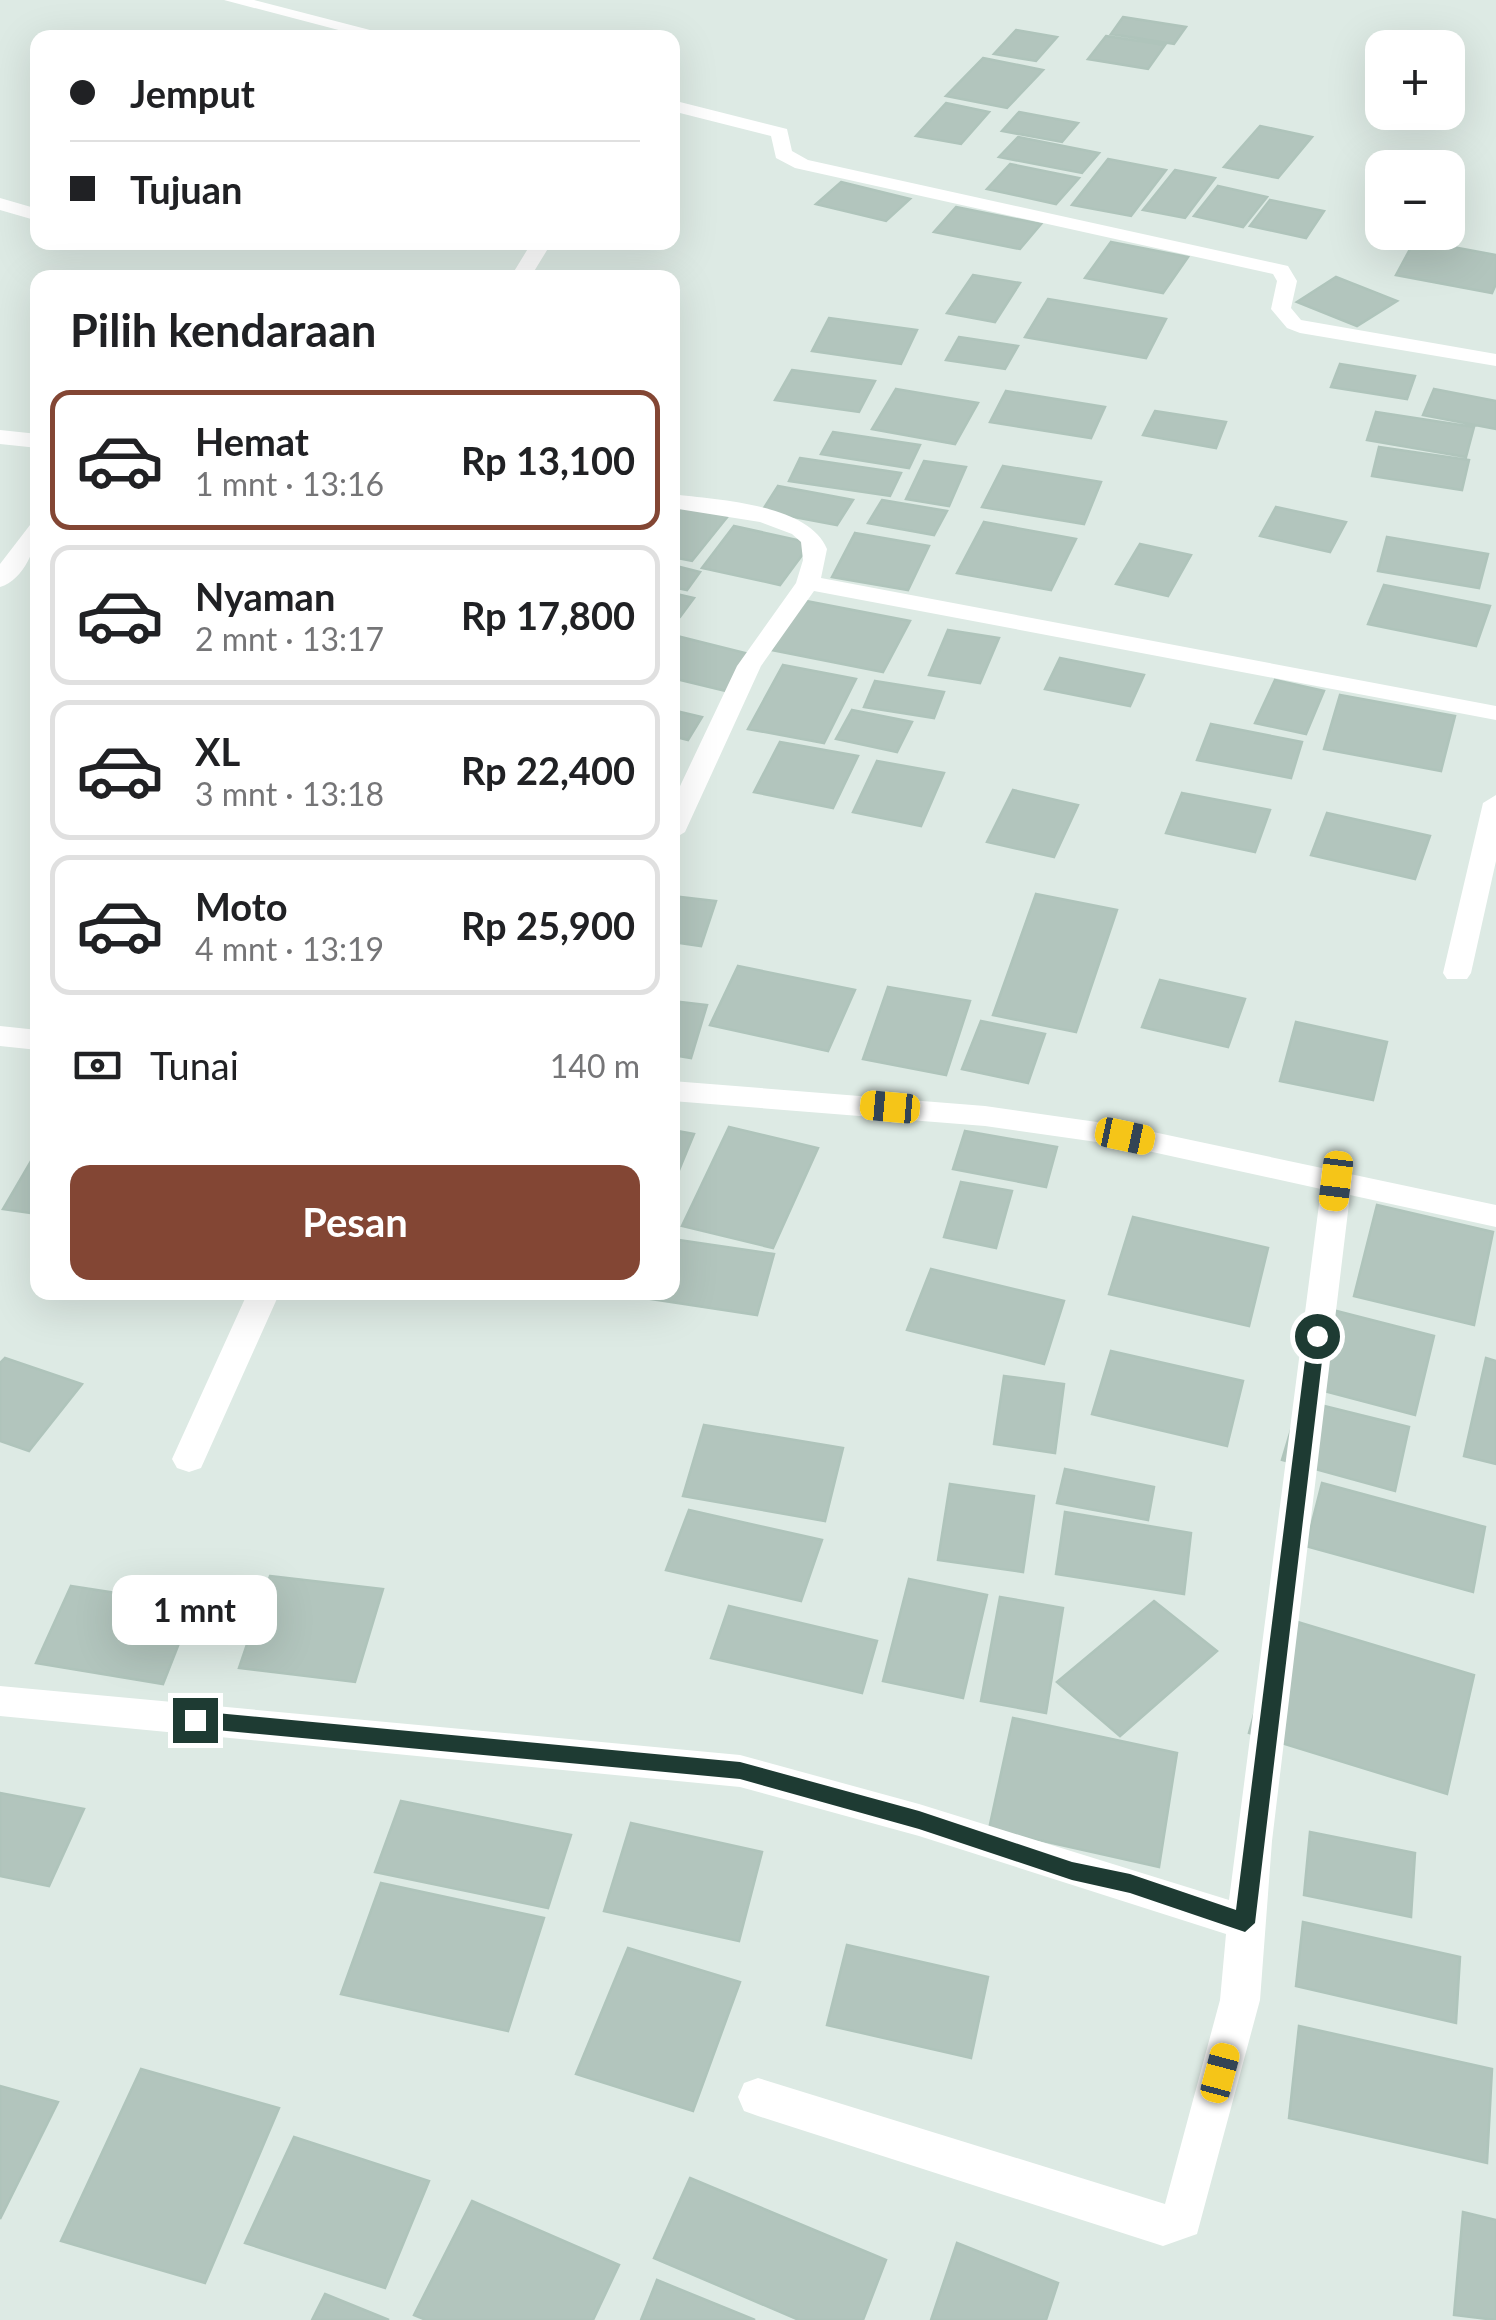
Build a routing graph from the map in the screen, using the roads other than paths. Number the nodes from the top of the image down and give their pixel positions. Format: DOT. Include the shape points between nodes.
graph roads {
  1 [pos="232,0"];
  2 [pos="348,30"];
  3 [pos="680,112"];
  4 [pos="0,204"];
  5 [pos="30,213"];
  6 [pos="1496,360"];
  7 [pos="0,437"];
  8 [pos="30,440"];
  9 [pos="680,503"];
  10 [pos="30,541"];
  11 [pos="0,580"];
  12 [pos="808,584"];
  13 [pos="1496,712"];
  14 [pos="1496,803"];
  15 [pos="680,815"];
  16 [pos="1458,973"];
  17 [pos="0,1036"];
  18 [pos="30,1039"];
  19 [pos="680,1092"];
  20 [pos="1336,1181"];
  21 [pos="1496,1216"];
  22 [pos="260,1300"];
  23 [pos="189,1459"];
  24 [pos="0,1701"];
  25 [pos="1245,1923"];
  26 [pos="758,2097"];
  1 -- 2 [label="street"];
  3 -- 6 [label="street" via="780,133 783,154 802,164 1281,270 1287,281 1281,309 1307,329"];
  4 -- 5 [label="street"];
  7 -- 8 [label="street"];
  9 -- 12 [label="street" via="753,514 804,532 816,551"];
  10 -- 11 [label="street"];
  12 -- 13 [label="street"];
  12 -- 15 [label="street" via="749,666"];
  14 -- 16 [label="street"];
  17 -- 18 [label="street"];
  19 -- 20 [label="street" via="985,1116 1125,1136"];
  20 -- 21 [label="street"];
  20 -- 25 [label="street"];
  22 -- 23 [label="street"];
  24 -- 25 [label="street" via="740,1771"];
  25 -- 26 [label="street" via="1240,2000 1182,2219 1172,2224"];
}
